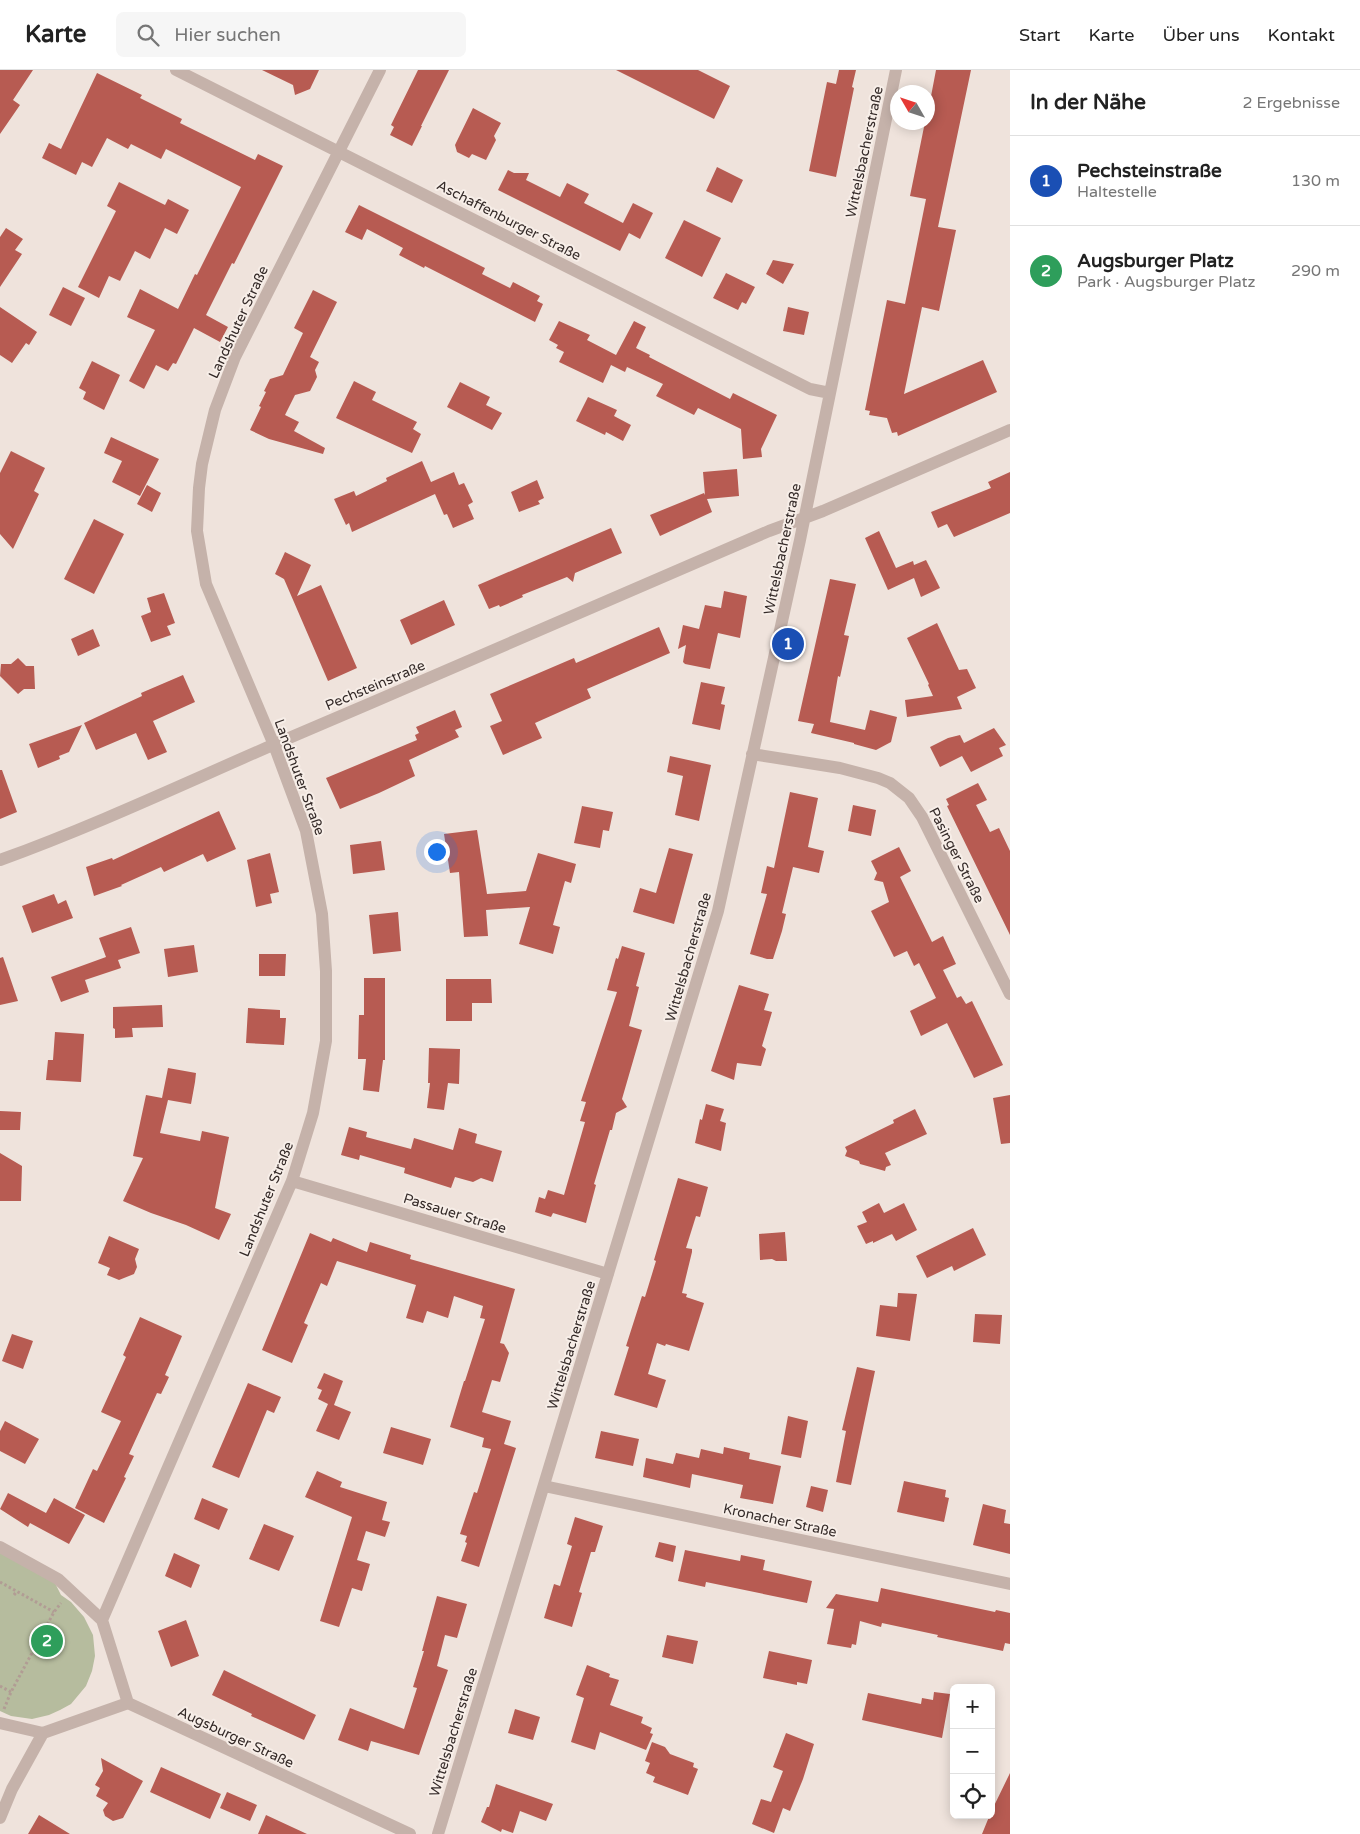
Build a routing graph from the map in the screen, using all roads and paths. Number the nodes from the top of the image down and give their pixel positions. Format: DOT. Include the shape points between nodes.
graph roads {
  1 [pos="176,70"];
  2 [pos="380,70"];
  3 [pos="896,70"];
  4 [pos="339,152"];
  5 [pos="830,393"];
  6 [pos="1010,430"];
  7 [pos="804,519"];
  8 [pos="274,745"];
  9 [pos="752,754"];
  10 [pos="0,860"];
  11 [pos="1010,994"];
  12 [pos="292,1181"];
  13 [pos="608,1274"];
  14 [pos="544,1486"];
  15 [pos="0,1547"];
  16 [pos="0,1582"];
  17 [pos="1010,1584"];
  18 [pos="17,1591"];
  19 [pos="14,1596"];
  20 [pos="65,1597"];
  21 [pos="54,1612"];
  22 [pos="102,1620"];
  23 [pos="0,1686"];
  24 [pos="11,1692"];
  25 [pos="128,1703"];
  26 [pos="1,1717"];
  27 [pos="43,1733"];
  28 [pos="0,1818"];
  29 [pos="410,1834"];
  30 [pos="438,1834"];
  1 -- 4 [label="street, Aschaffenburger Straße"];
  2 -- 4 [label="street, Landshuter Straße"];
  3 -- 5 [label="street, Wittelsbacherstraße"];
  4 -- 5 [label="street, Aschaffenburger Straße" via="810,389"];
  4 -- 8 [label="street, Landshuter Straße" via="235,357 215,410 199,488 198,531 206,584"];
  5 -- 7 [label="street, Wittelsbacherstraße"];
  6 -- 7 [label="street, Pechsteinstraße"];
  7 -- 8 [label="street, Pechsteinstraße" via="769,531"];
  7 -- 9 [label="street, Wittelsbacherstraße"];
  8 -- 10 [label="street, Pechsteinstraße" via="122,812"];
  8 -- 12 [label="street, Landshuter Straße" via="306,831 322,914 326,971 326,1041 313,1113"];
  9 -- 11 [label="street, Pasinger Straße" via="867,774 890,783 909,798 922,817"];
  9 -- 13 [label="street, Wittelsbacherstraße" via="718,911"];
  12 -- 13 [label="street, Passauer Straße"];
  12 -- 22 [label="street, Landshuter Straße"];
  13 -- 14 [label="street, Wittelsbacherstraße"];
  14 -- 17 [label="street, Kronacher Straße"];
  14 -- 30 [label="street, Wittelsbacherstraße"];
  15 -- 22 [label="street" via="58,1579"];
  16 -- 18 [label="path"];
  18 -- 19 [label="path"];
  18 -- 21 [label="path"];
  20 -- 21 [label="path"];
  21 -- 24 [label="path"];
  22 -- 25 [label="street"];
  23 -- 24 [label="path"];
  24 -- 26 [label="path"];
  25 -- 27 [label="street"];
  25 -- 29 [label="street, Augsburger Straße"];
  26 -- 27 [label="street"];
  27 -- 28 [label="street"];
}
